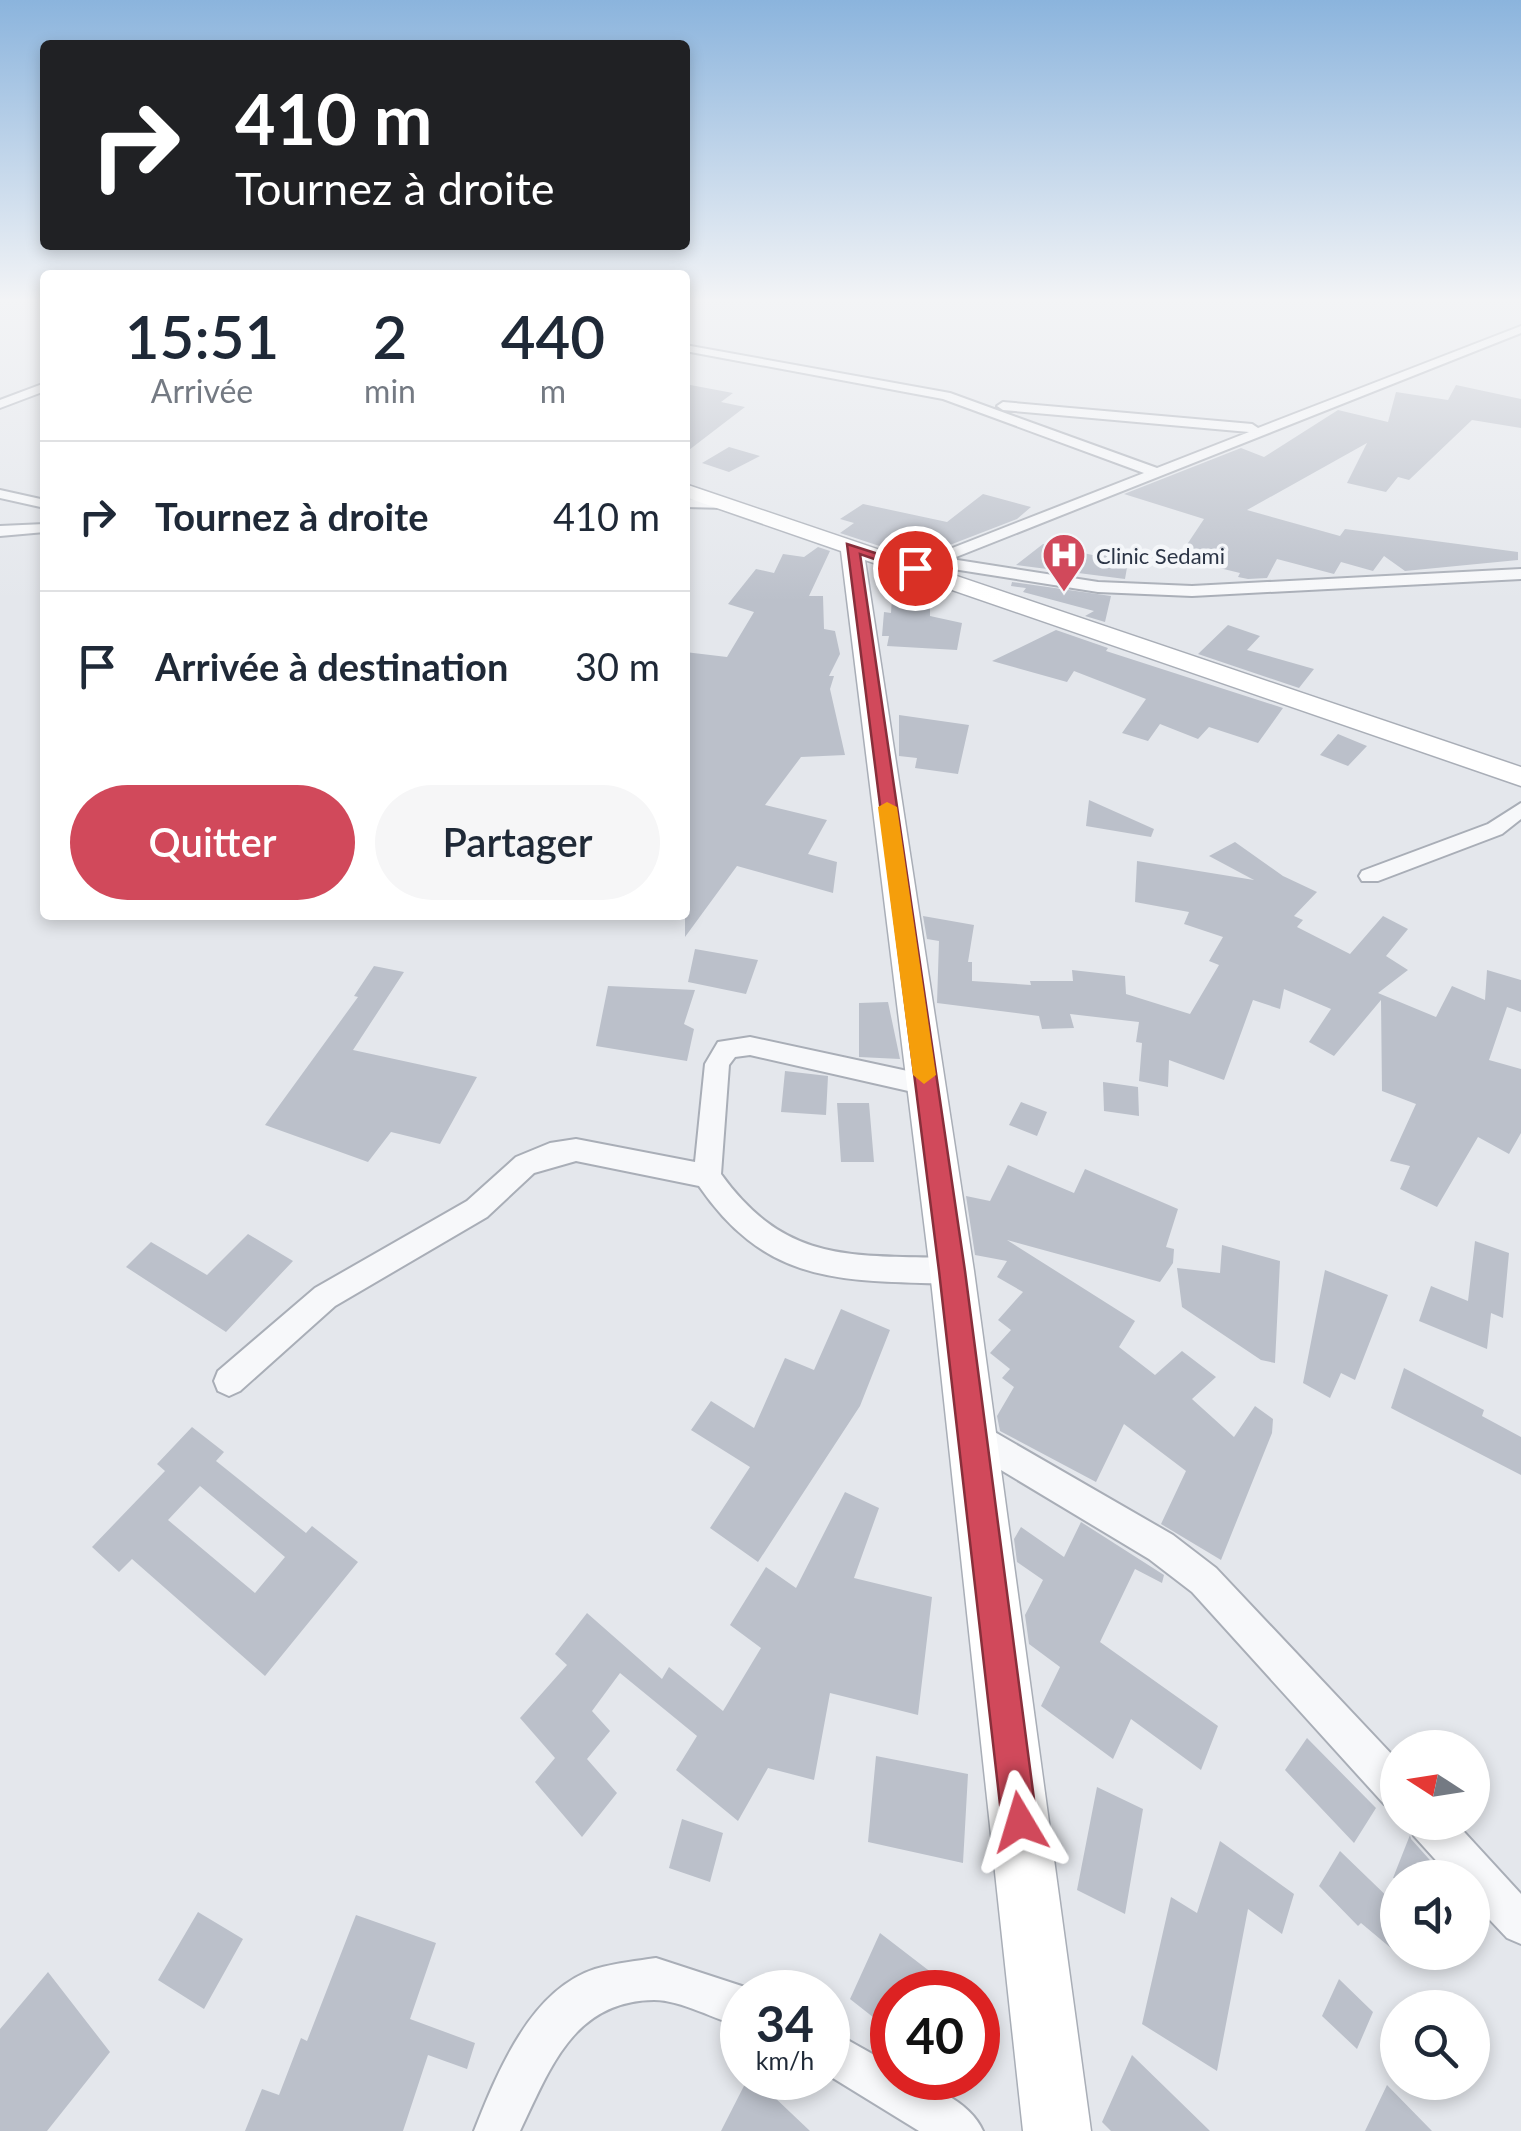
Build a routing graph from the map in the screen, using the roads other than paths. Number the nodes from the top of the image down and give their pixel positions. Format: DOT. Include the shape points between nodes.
graph roads {
  1 [pos="1327,402"];
  2 [pos="968,403"];
  3 [pos="1260,428"];
  4 [pos="1153,471"];
  5 [pos="690,492"];
  6 [pos="0,494"];
  7 [pos="40,503"];
  8 [pos="690,504"];
  9 [pos="726,504"];
  10 [pos="40,528"];
  11 [pos="0,532"];
  12 [pos="852,546"];
  13 [pos="924,565"];
  14 [pos="1521,574"];
  15 [pos="1521,778"];
  16 [pos="1521,809"];
  17 [pos="1370,876"];
  18 [pos="926,1085"];
  19 [pos="708,1176"];
  20 [pos="952,1271"];
  21 [pos="229,1382"];
  22 [pos="972,1435"];
  23 [pos="1380,1771"];
  24 [pos="1444,1840"];
  25 [pos="1521,1924"];
  26 [pos="720,1999"];
  27 [pos="850,2064"];
  28 [pos="496,2131"];
  29 [pos="961,2131"];
  30 [pos="1057,2131"];
  1 -- 3 [label="street"];
  2 -- 3 [label="street"];
  2 -- 4 [label="street"];
  3 -- 4 [label="street"];
  4 -- 13 [label="street"];
  5 -- 9 [label="street"];
  6 -- 7 [label="street"];
  8 -- 9 [label="street"];
  9 -- 12 [label="street"];
  10 -- 11 [label="street"];
  12 -- 13 [label="street"];
  12 -- 18 [label="street"];
  13 -- 14 [label="street" via="1192,592"];
  13 -- 15 [label="street"];
  16 -- 17 [label="street" via="1495,829"];
  18 -- 19 [label="street" via="750,1046 727,1049 718,1064"];
  18 -- 20 [label="street"];
  19 -- 20 [label="street" via="736,1215 806,1262"];
  19 -- 21 [label="street" via="576,1150 550,1154 525,1165 477,1209 325,1296"];
  20 -- 22 [label="street"];
  22 -- 23 [label="street" via="1148,1538 1204,1580"];
  22 -- 30 [label="street"];
  24 -- 25 [label="street"];
  26 -- 28 [label="street" via="656,1980 597,1989 561,2014"];
  27 -- 29 [label="street"];
}
